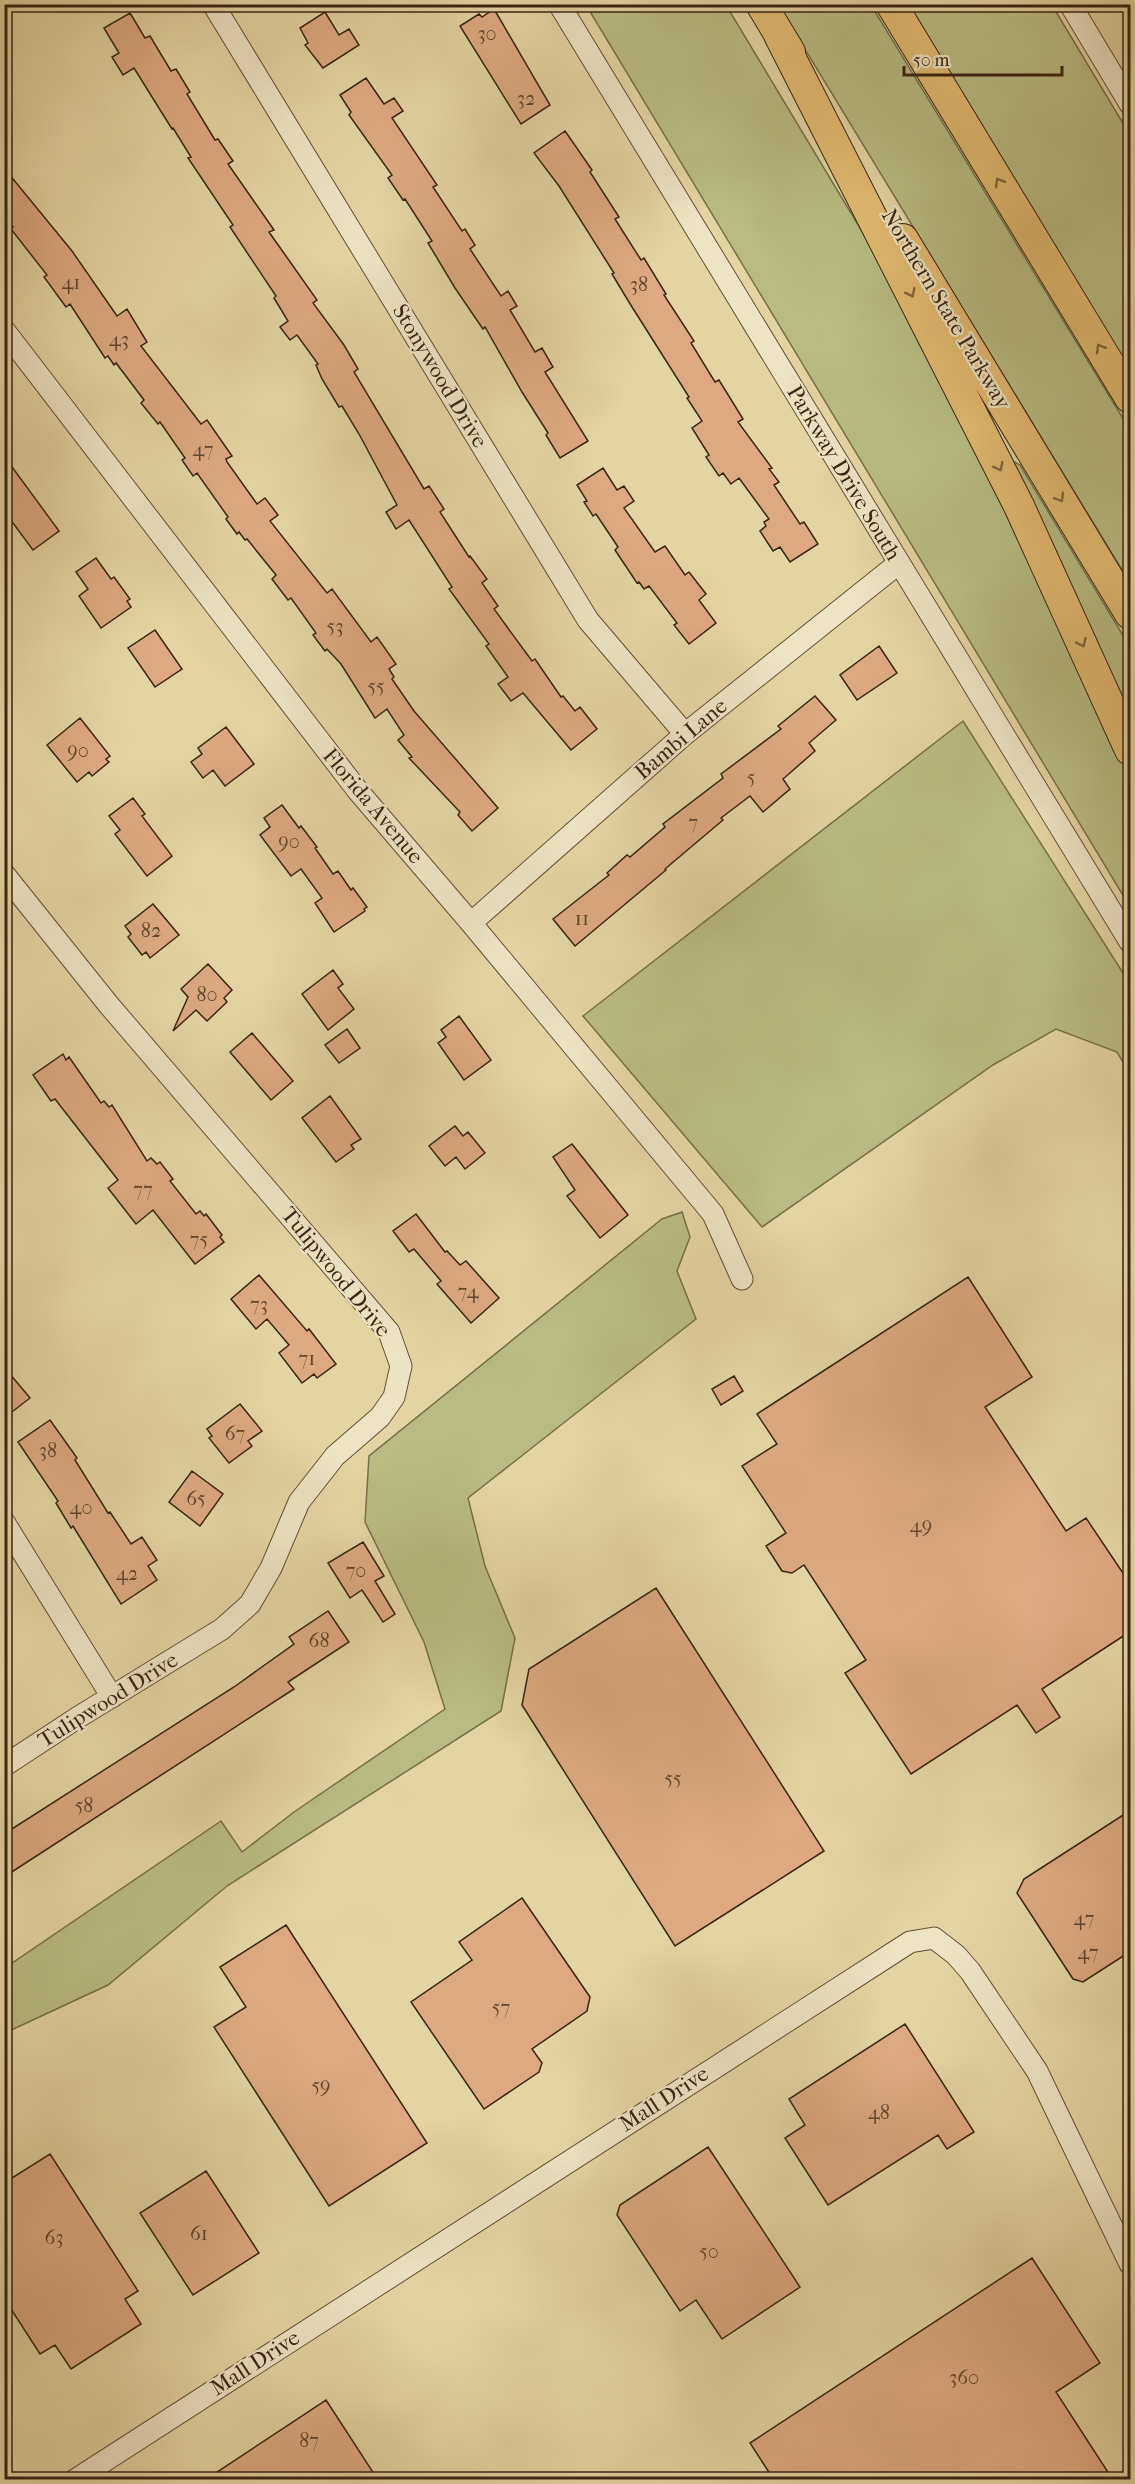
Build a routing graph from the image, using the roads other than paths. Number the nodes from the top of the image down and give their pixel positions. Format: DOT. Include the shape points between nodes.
graph roads {
  1 [pos="213,4"];
  2 [pos="559,4"];
  3 [pos="761,4"];
  4 [pos="891,4"];
  5 [pos="1070,4"];
  6 [pos="779,35"];
  7 [pos="1131,104"];
  8 [pos="4,330"];
  9 [pos="1131,398"];
  10 [pos="899,563"];
  11 [pos="1131,614"];
  12 [pos="685,734"];
  13 [pos="1131,750"];
  14 [pos="8,886"];
  15 [pos="471,923"];
  16 [pos="1131,942"];
  17 [pos="742,1279"];
  18 [pos="4,1522"];
  19 [pos="112,1697"];
  20 [pos="4,1766"];
  21 [pos="1131,2264"];
  22 [pos="75,2480"];
  1 -- 12 [label="street, Stonywood Drive" via="588,620"];
  2 -- 10 [label="street, Parkway Drive South"];
  3 -- 6 [label="highway, Northern State Parkway"];
  9 -- 4 [label="highway, one-way"];
  5 -- 7 [label="street"];
  6 -- 11 [label="highway, Northern State Parkway, one-way"];
  6 -- 13 [label="highway, one-way" via="1019,506"];
  8 -- 15 [label="street, Florida Avenue" via="358,791"];
  10 -- 12 [label="street, Bambi Lane"];
  10 -- 16 [label="street, Parkway Drive South"];
  12 -- 15 [label="street, Bambi Lane"];
  14 -- 19 [label="street, Tulipwood Drive" via="389,1332 401,1366 394,1397 380,1417 335,1456 299,1502 271,1568 250,1604 222,1629"];
  15 -- 17 [label="street, Florida Avenue" via="713,1214"];
  18 -- 19 [label="street"];
  19 -- 20 [label="street, Tulipwood Drive"];
  21 -- 22 [label="street, Mall Drive" via="1037,2071 970,1971 934,1938 910,1942"];
}
